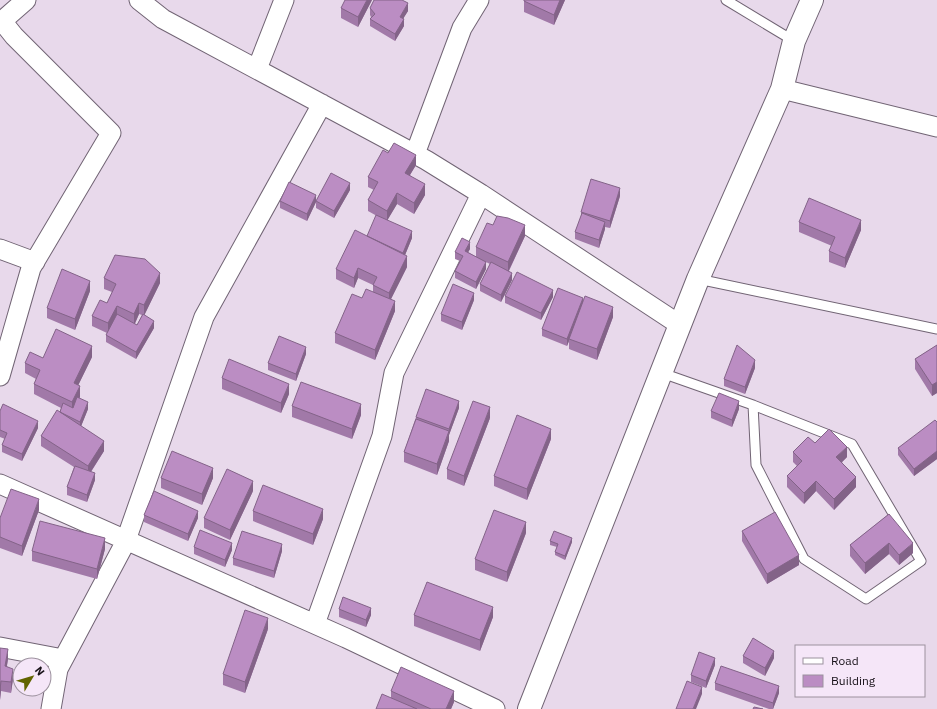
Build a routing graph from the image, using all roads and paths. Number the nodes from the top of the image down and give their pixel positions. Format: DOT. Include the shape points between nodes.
graph roads {
  1 [pos="26,0"];
  2 [pos="139,0"];
  3 [pos="284,0"];
  4 [pos="479,0"];
  5 [pos="726,0"];
  6 [pos="812,0"];
  7 [pos="794,41"];
  8 [pos="257,69"];
  9 [pos="782,89"];
  10 [pos="322,104"];
  11 [pos="937,127"];
  12 [pos="415,154"];
  13 [pos="481,194"];
  14 [pos="0,249"];
  15 [pos="35,262"];
  16 [pos="698,279"];
  17 [pos="680,325"];
  18 [pos="937,329"];
  19 [pos="662,373"];
  20 [pos="0,376"];
  21 [pos="754,405"];
  22 [pos="0,484"];
  23 [pos="126,539"];
  24 [pos="315,624"];
  25 [pos="0,647"];
  26 [pos="63,660"];
  27 [pos="51,709"];
  28 [pos="495,709"];
  29 [pos="529,709"];
  1 -- 15 [label="street" via="2,21 111,133"];
  2 -- 8 [label="street" via="163,19"];
  3 -- 8 [label="street"];
  4 -- 12 [label="street" via="462,28"];
  5 -- 7 [label="lane"];
  6 -- 7 [label="main road"];
  7 -- 9 [label="main road"];
  8 -- 10 [label="street"];
  9 -- 11 [label="street"];
  9 -- 16 [label="main road"];
  10 -- 12 [label="street"];
  10 -- 23 [label="street" via="204,318"];
  12 -- 13 [label="street"];
  13 -- 17 [label="street"];
  13 -- 24 [label="street" via="394,373 382,436"];
  14 -- 15 [label="street"];
  15 -- 20 [label="street" via="31,268"];
  16 -- 17 [label="main road"];
  16 -- 18 [label="lane"];
  17 -- 19 [label="main road"];
  19 -- 21 [label="lane"];
  19 -- 29 [label="main road"];
  21 -- 21 [label="lane" via="852,444 921,560 866,599 804,558 756,465"];
  22 -- 23 [label="street"];
  23 -- 24 [label="street"];
  23 -- 26 [label="street"];
  24 -- 28 [label="street"];
  25 -- 26 [label="street"];
  26 -- 27 [label="street" via="58,670"];
}
